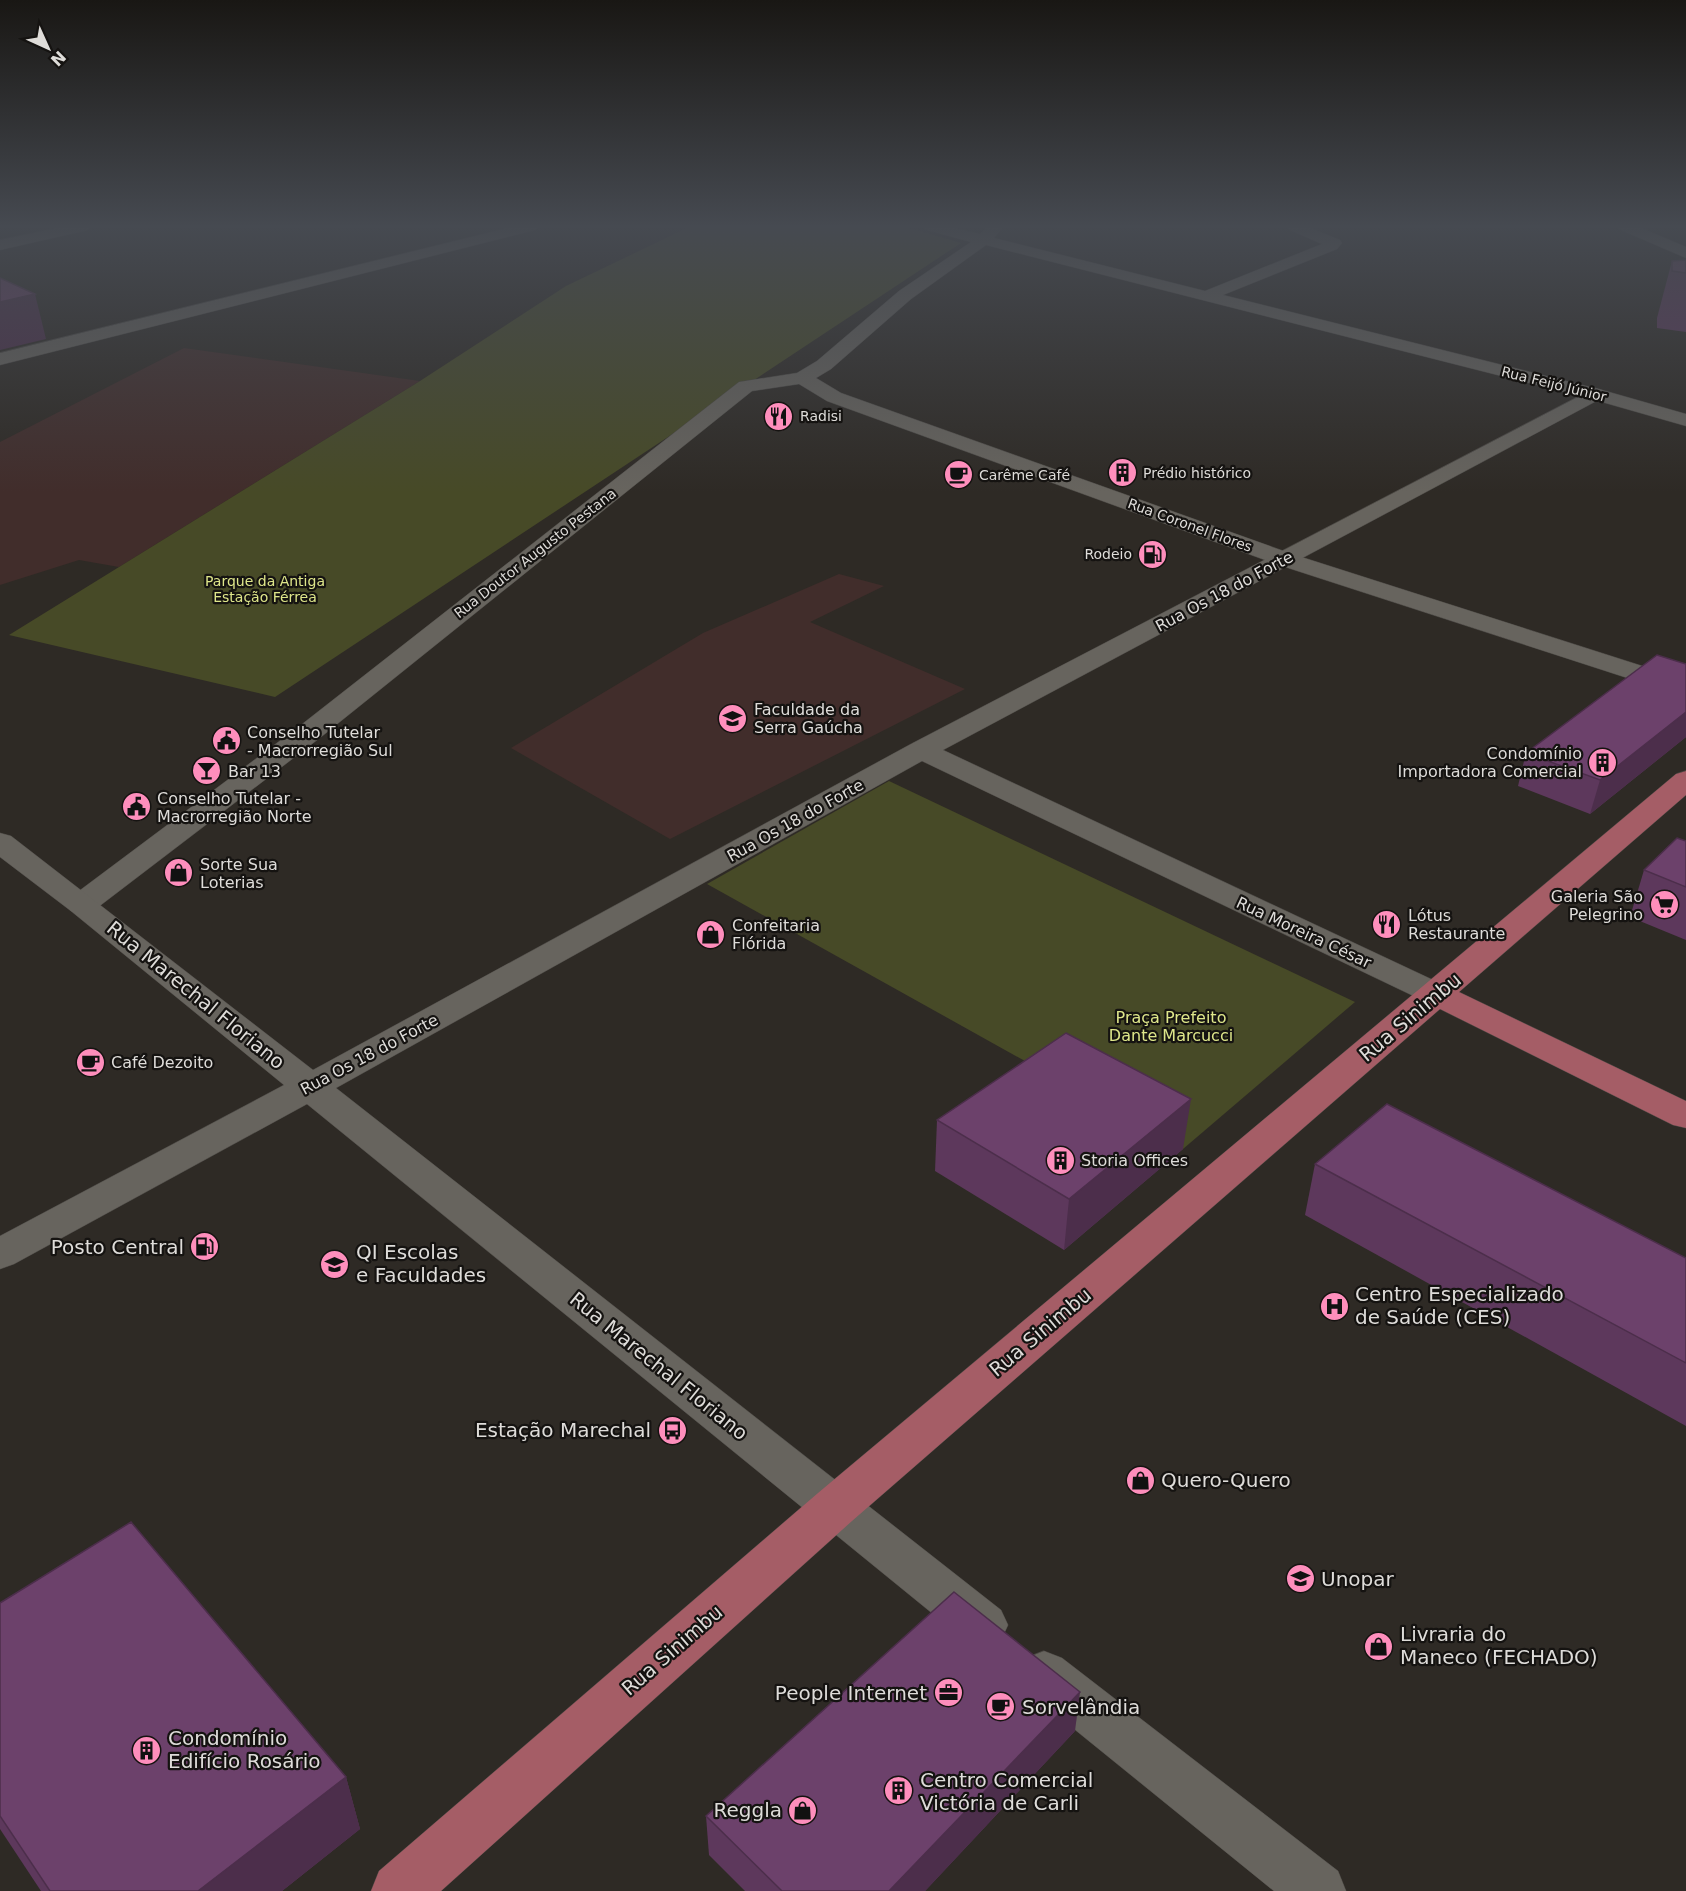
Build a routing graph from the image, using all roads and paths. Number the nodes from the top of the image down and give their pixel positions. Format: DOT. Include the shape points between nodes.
graph roads {
  1 [pos="175,315"];
  2 [pos="882,315"];
  3 [pos="1282,315"];
  4 [pos="51,331"];
  5 [pos="72,341"];
  6 [pos="0,359"];
  7 [pos="802,378"];
  8 [pos="1595,394"];
  9 [pos="1686,420"];
  10 [pos="1284,559"];
  11 [pos="1686,689"];
  12 [pos="921,750"];
  13 [pos="1686,780"];
  14 [pos="0,842"];
  15 [pos="82,904"];
  16 [pos="1436,994"];
  17 [pos="310,1085"];
  18 [pos="1686,1116"];
  19 [pos="0,1254"];
  20 [pos="835,1507"];
  21 [pos="399,1891"];
  22 [pos="1318,1891"];
  1 -- 5 [label="street"];
  2 -- 7 [label="street, Rua Doutor Augusto Pestana" via="824,365"];
  3 -- 8 [label="street, Rua Feijó Júnior"];
  4 -- 5 [label="street"];
  5 -- 6 [label="street"];
  7 -- 10 [label="street, Rua Coronel Flores" via="834,397"];
  7 -- 15 [label="street, Rua Doutor Augusto Pestana" via="746,386 311,731"];
  8 -- 9 [label="street, Rua Feijó Júnior"];
  8 -- 10 [label="street, Rua Os 18 do Forte"];
  10 -- 11 [label="street, Rua Coronel Flores"];
  10 -- 12 [label="street, Rua Os 18 do Forte"];
  12 -- 16 [label="street, Rua Moreira César"];
  12 -- 17 [label="street, Rua Os 18 do Forte"];
  13 -- 16 [label="main road, Rua Sinimbu"];
  14 -- 15 [label="street, Rua Marechal Floriano"];
  15 -- 17 [label="street, Rua Marechal Floriano"];
  16 -- 18 [label="main road, Rua Moreira César"];
  16 -- 20 [label="main road, Rua Sinimbu"];
  17 -- 19 [label="street, Rua Os 18 do Forte"];
  17 -- 20 [label="street, Rua Marechal Floriano"];
  20 -- 21 [label="main road, Rua Sinimbu"];
  20 -- 22 [label="street, Rua Marechal Floriano"];
}
